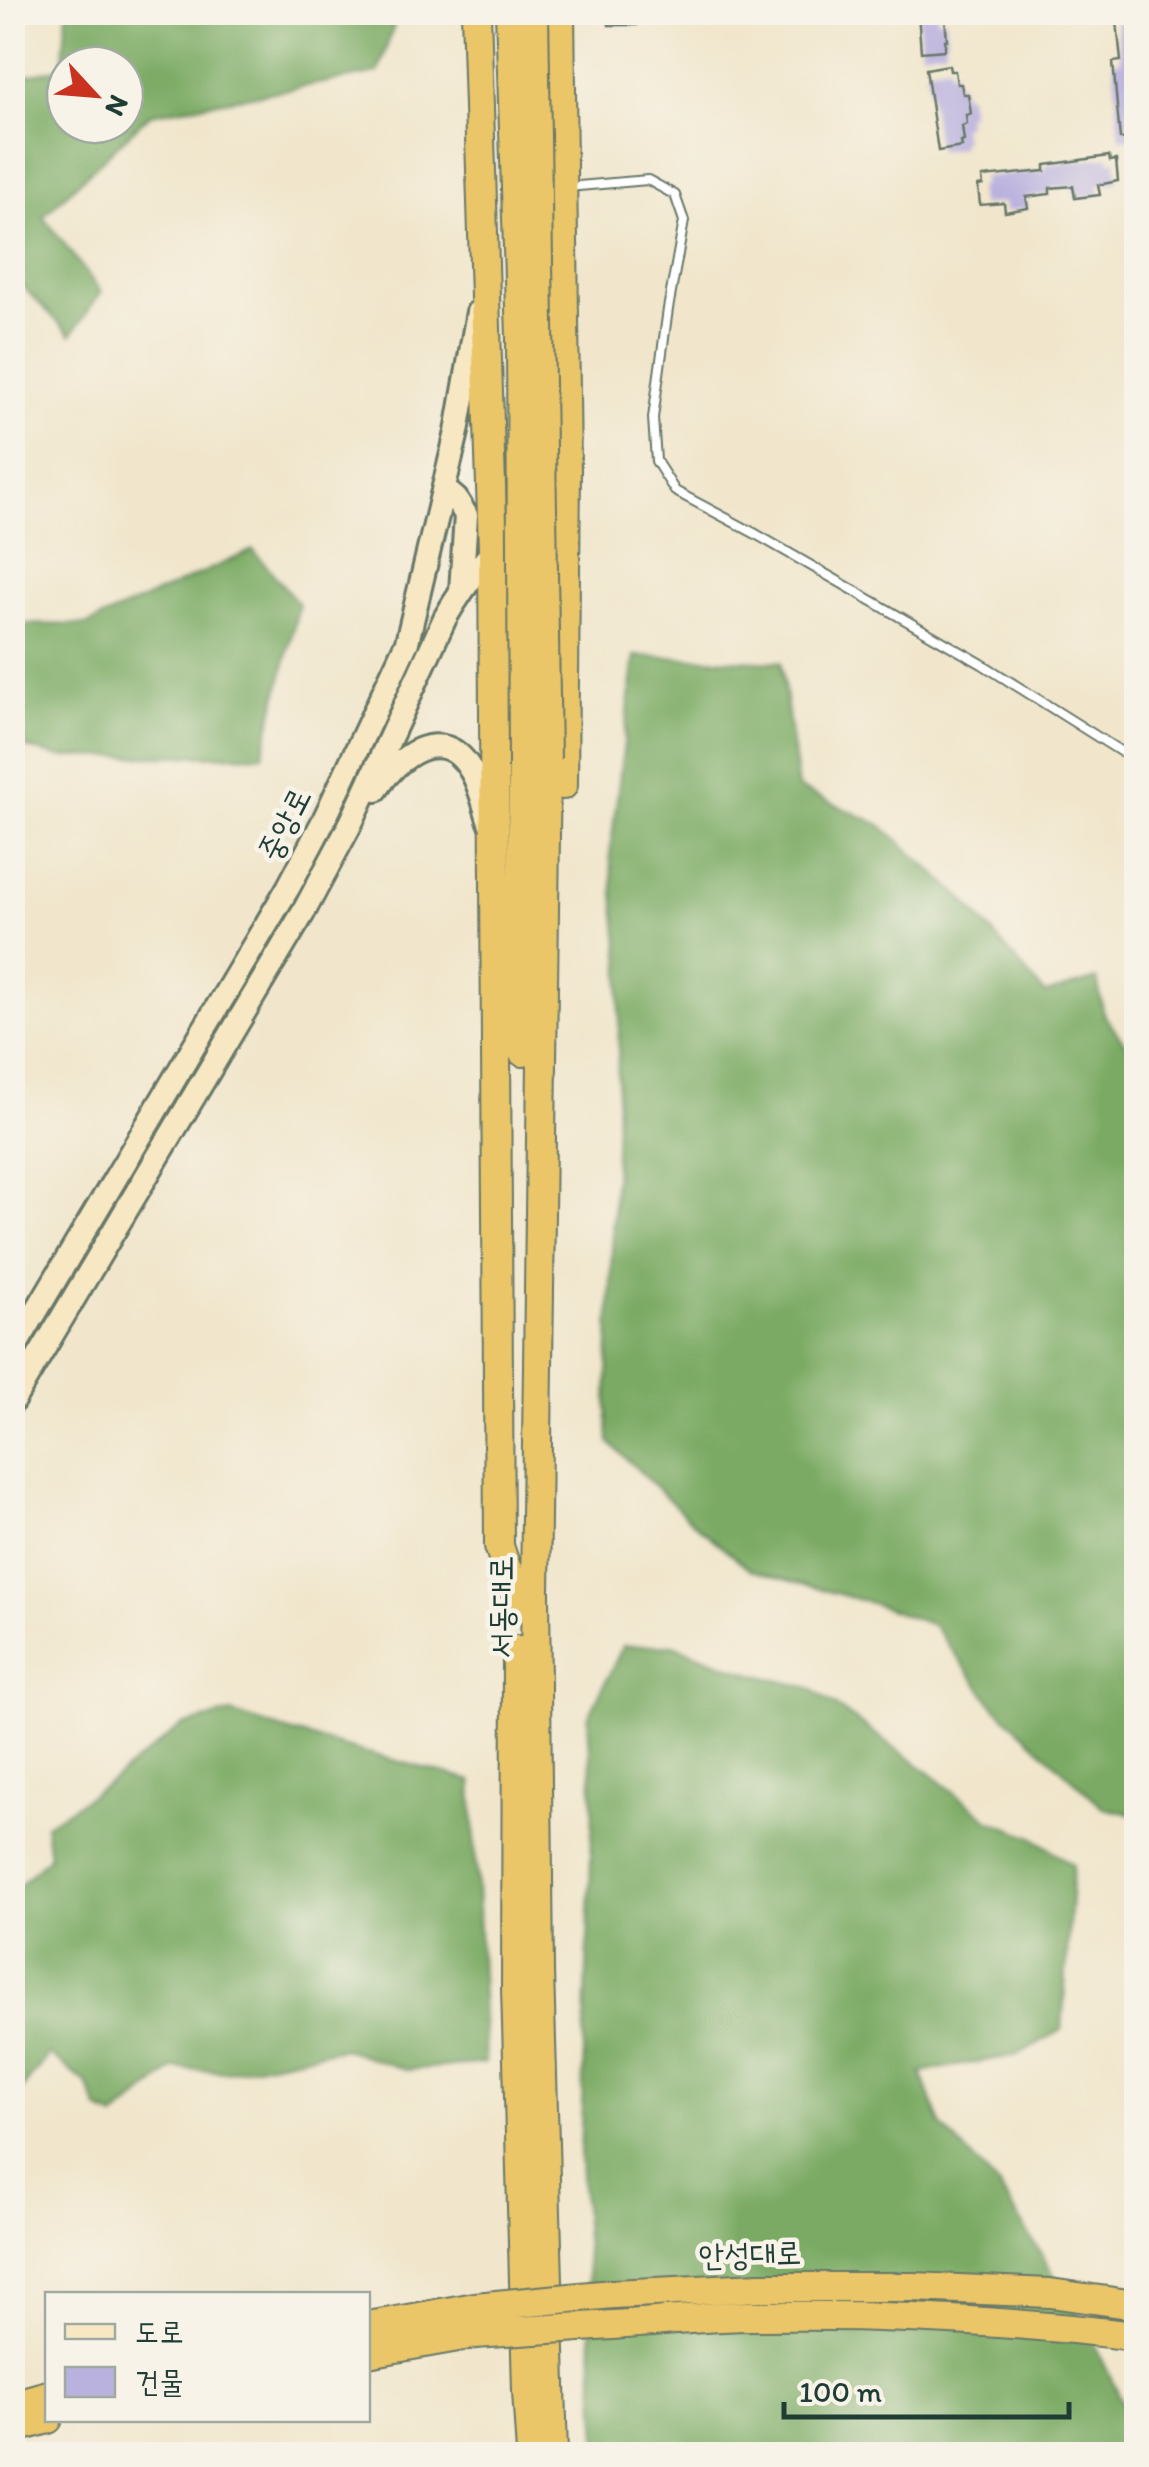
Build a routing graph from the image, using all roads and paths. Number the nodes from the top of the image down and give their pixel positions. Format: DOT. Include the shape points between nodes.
graph roads {
  1 [pos="476,12"];
  2 [pos="510,12"];
  3 [pos="534,12"];
  4 [pos="560,12"];
  5 [pos="562,188"];
  6 [pos="485,274"];
  7 [pos="566,470"];
  8 [pos="444,489"];
  9 [pos="493,550"];
  10 [pos="461,591"];
  11 [pos="564,664"];
  12 [pos="494,666"];
  13 [pos="1136,760"];
  14 [pos="535,764"];
  15 [pos="495,834"];
  16 [pos="319,883"];
  17 [pos="12,1352"];
  18 [pos="12,1402"];
  19 [pos="526,1598"];
  20 [pos="1136,2305"];
  21 [pos="475,2320"];
  22 [pos="370,2326"];
  23 [pos="1136,2336"];
  24 [pos="370,2352"];
  25 [pos="45,2396"];
  26 [pos="12,2405"];
  27 [pos="45,2420"];
  28 [pos="12,2429"];
  29 [pos="530,2454"];
  30 [pos="552,2454"];
  1 -- 6 [label="highway"];
  2 -- 14 [label="highway, bridge"];
  3 -- 14 [label="highway, bridge"];
  4 -- 5 [label="highway"];
  5 -- 7 [label="highway"];
  5 -- 13 [label="lane" via="648,180 675,195 684,221 654,418 656,460 675,491 982,664"];
  6 -- 8 [label="main road, 중앙로"];
  6 -- 9 [label="highway"];
  7 -- 9 [label="main road, 중앙로"];
  7 -- 11 [label="highway"];
  8 -- 10 [label="main road" via="466,515"];
  8 -- 17 [label="main road, 중앙로" via="407,642 323,822"];
  9 -- 10 [label="main road, 중앙로"];
  9 -- 12 [label="highway"];
  10 -- 16 [label="main road, 중앙로"];
  11 -- 12 [label="highway" via="550,632 516,633"];
  11 -- 19 [label="highway" via="556,1534"];
  12 -- 15 [label="highway"];
  14 -- 19 [label="highway, 서동대로" via="522,1320"];
  15 -- 16 [label="main road" via="470,768 454,751 435,745 406,755 382,781"];
  15 -- 19 [label="highway" via="499,1546"];
  16 -- 18 [label="main road, 중앙로"];
  19 -- 29 [label="highway, 서동대로" via="516,1988"];
  19 -- 30 [label="highway, 서동대로"];
  20 -- 21 [label="highway, 안성대로, bridge" via="1050,2293 760,2287 612,2294"];
  21 -- 22 [label="highway, 안성대로"];
  21 -- 23 [label="highway, 안성대로, bridge" via="612,2325 755,2316 894,2318"];
  21 -- 24 [label="highway, 안성대로"];
  25 -- 26 [label="highway"];
  27 -- 28 [label="highway"];
}
